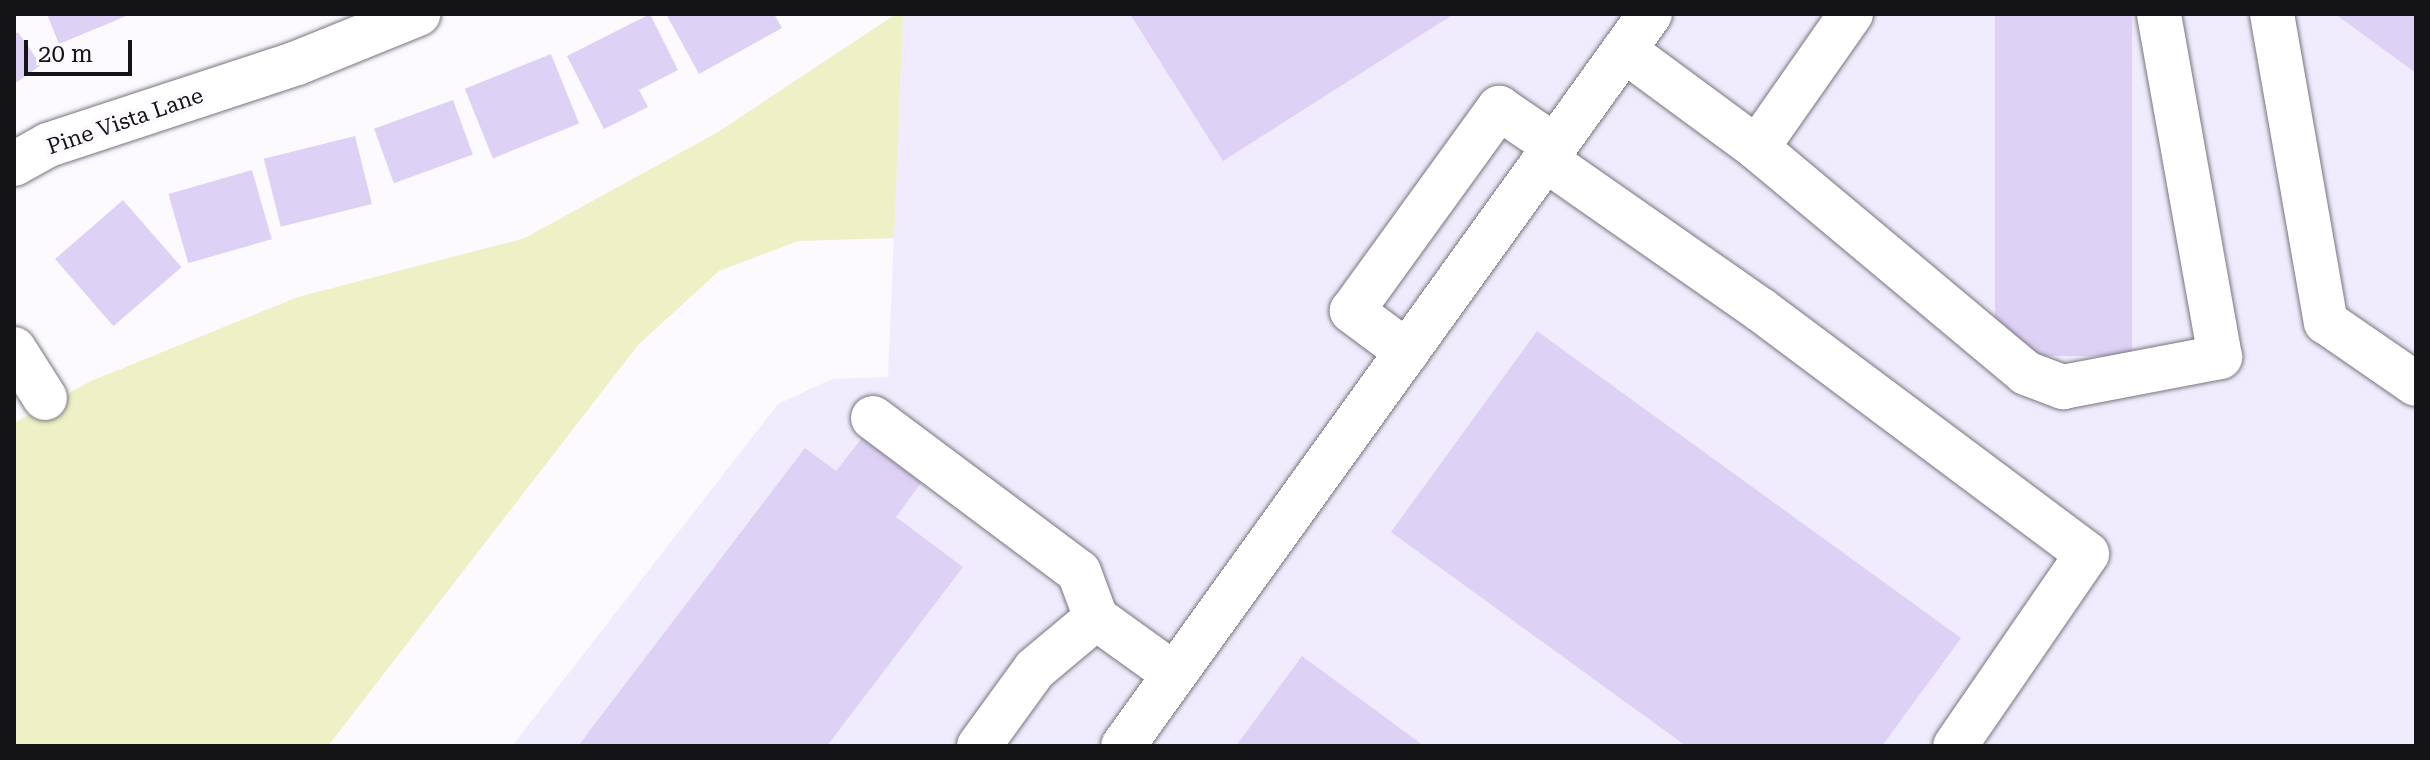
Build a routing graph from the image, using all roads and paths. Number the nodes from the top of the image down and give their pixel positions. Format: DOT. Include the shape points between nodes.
graph roads {
  1 [pos="418,14"];
  2 [pos="1650,14"];
  3 [pos="1851,14"];
  4 [pos="2159,14"];
  5 [pos="2272,14"];
  6 [pos="1624,50"];
  7 [pos="1757,148"];
  8 [pos="1550,153"];
  9 [pos="14,164"];
  10 [pos="14,349"];
  11 [pos="1407,352"];
  12 [pos="2416,384"];
  13 [pos="45,398"];
  14 [pos="873,418"];
  15 [pos="1096,618"];
  16 [pos="1174,674"];
  17 [pos="979,746"];
  18 [pos="1123,746"];
  19 [pos="1955,746"];
  1 -- 9 [label="street, Pine Vista Lane" via="297,63 48,145"];
  2 -- 6 [label="street"];
  3 -- 7 [label="street"];
  4 -- 7 [label="street" via="2220,357 2063,387 2026,373"];
  5 -- 12 [label="street" via="2326,322"];
  6 -- 7 [label="street"];
  6 -- 8 [label="street"];
  8 -- 11 [label="street"];
  8 -- 11 [label="street" via="1499,108 1352,311"];
  8 -- 19 [label="street" via="2087,554"];
  10 -- 13 [label="street"];
  11 -- 16 [label="street"];
  14 -- 15 [label="street" via="1079,572"];
  15 -- 16 [label="street"];
  15 -- 17 [label="street" via="1035,669"];
  16 -- 18 [label="street"];
}
